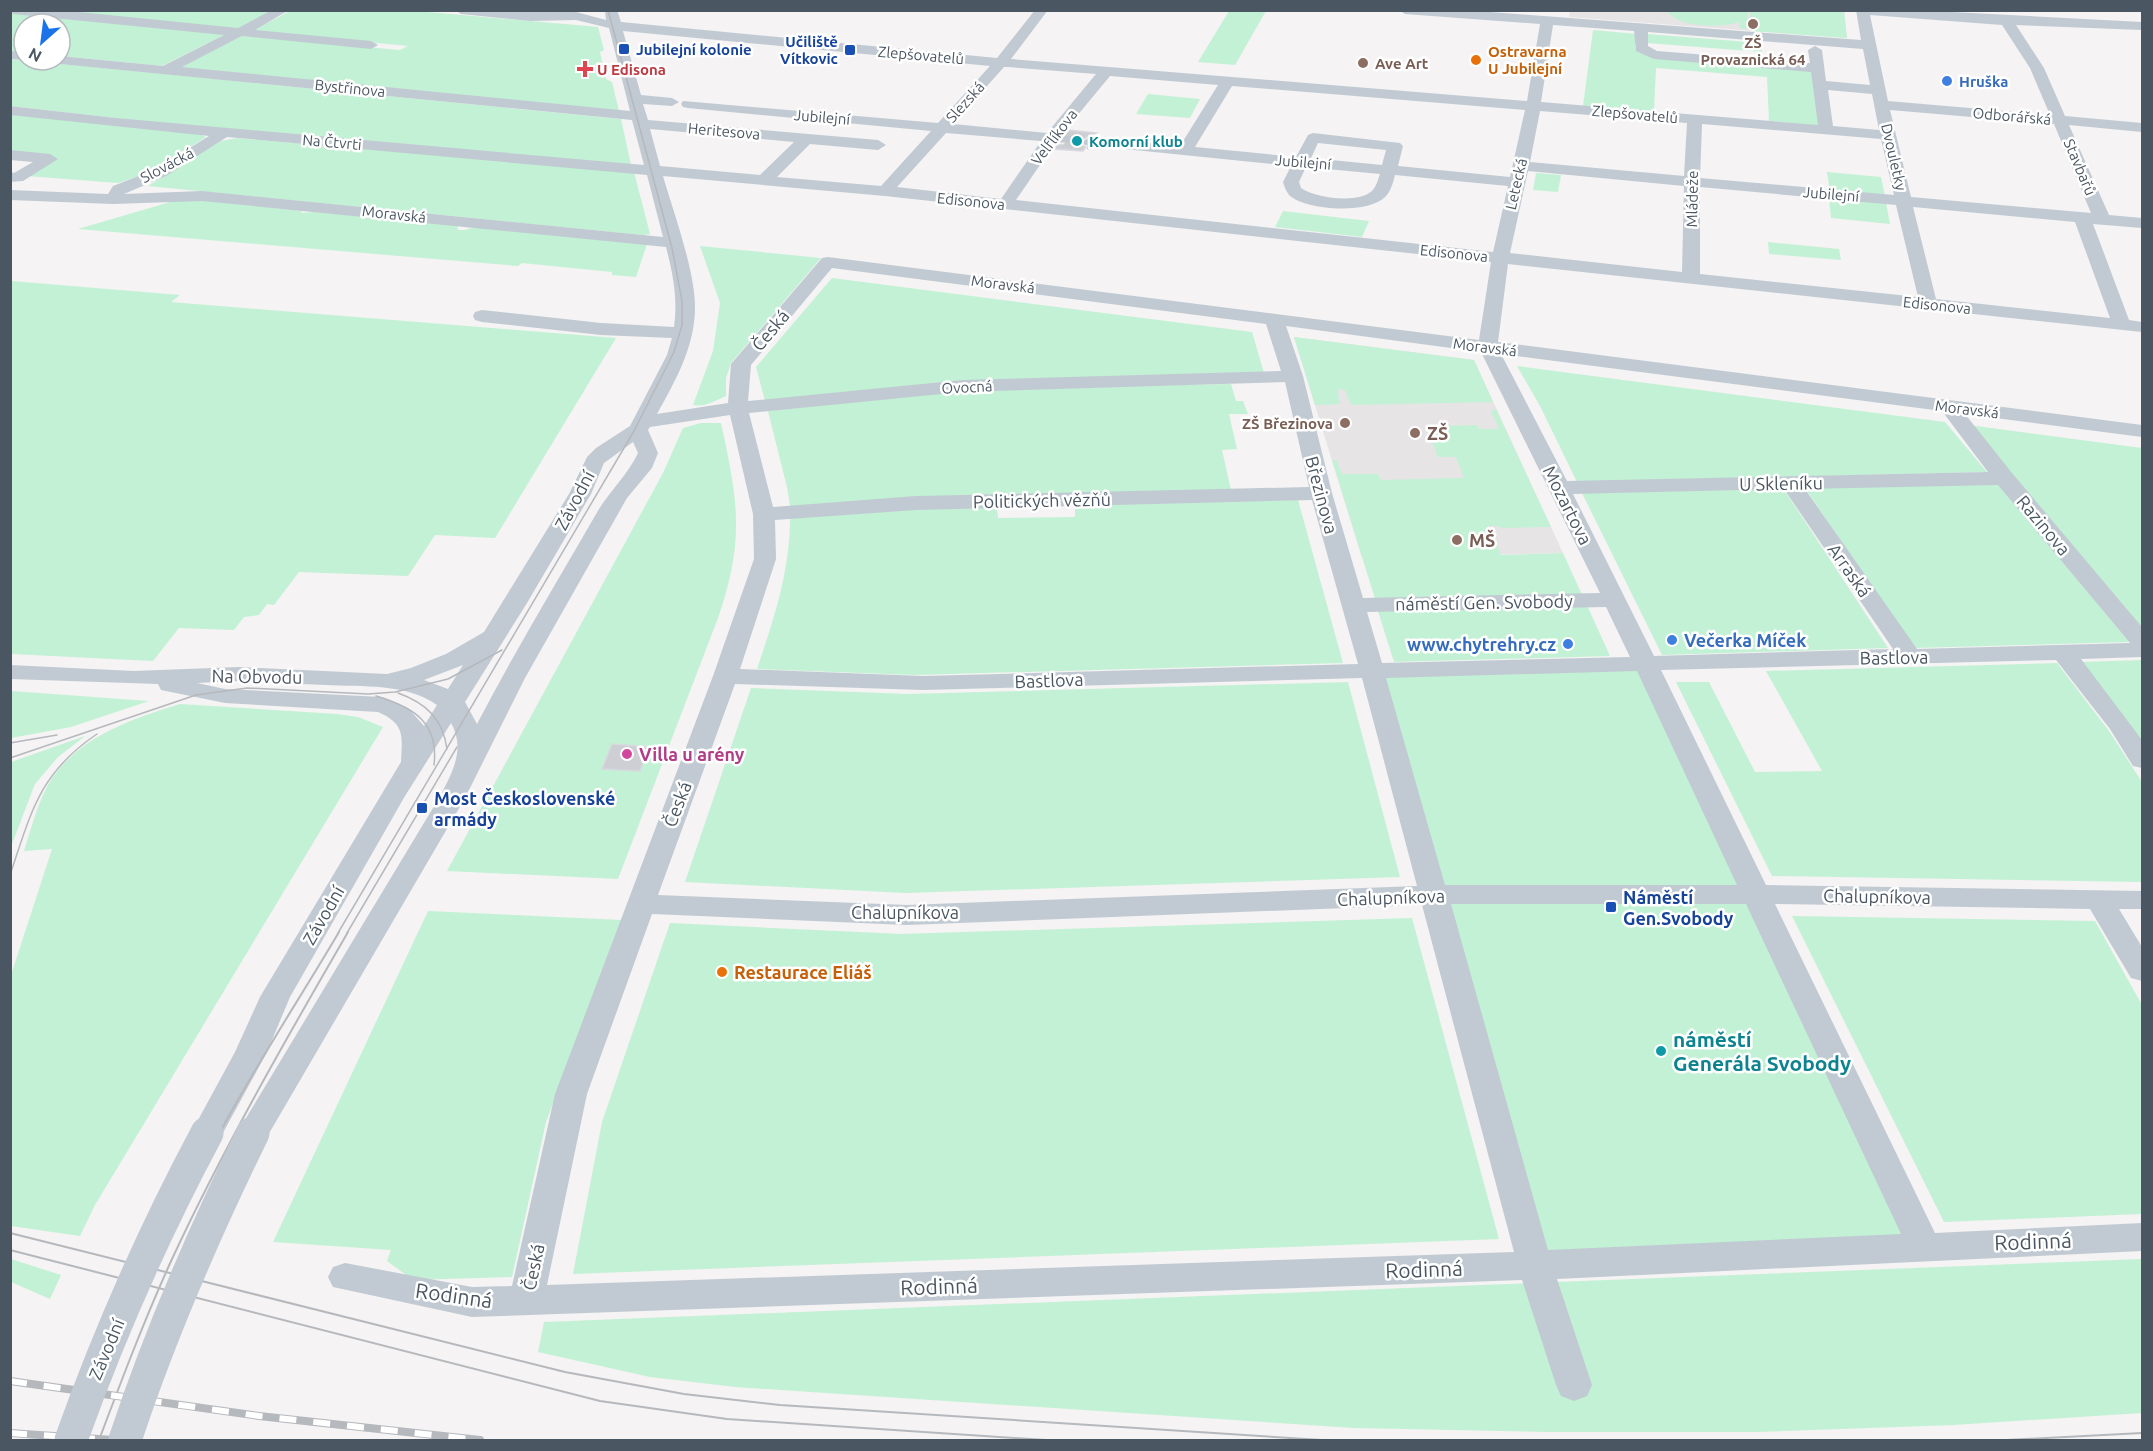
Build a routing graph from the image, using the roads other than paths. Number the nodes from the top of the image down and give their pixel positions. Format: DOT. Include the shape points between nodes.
graph roads {
  1 [pos="13,10"];
  2 [pos="282,10"];
  3 [pos="461,10"];
  4 [pos="611,10"];
  5 [pos="1042,10"];
  6 [pos="1405,10"];
  7 [pos="2050,10"];
  8 [pos="1862,11"];
  9 [pos="539,14"];
  10 [pos="1547,21"];
  11 [pos="2006,21"];
  12 [pos="2062,24"];
  13 [pos="615,26"];
  14 [pos="2142,26"];
  15 [pos="1641,28"];
  16 [pos="240,33"];
  17 [pos="1814,40"];
  18 [pos="372,45"];
  19 [pos="1868,45"];
  20 [pos="72,61"];
  21 [pos="1001,62"];
  22 [pos="1818,68"];
  23 [pos="166,70"];
  24 [pos="1106,70"];
  25 [pos="1388,78"];
  26 [pos="1228,80"];
  27 [pos="1820,85"];
  28 [pos="1878,90"];
  29 [pos="1382,93"];
  30 [pos="635,99"];
  31 [pos="1534,105"];
  32 [pos="1882,105"];
  33 [pos="10,110"];
  34 [pos="1695,119"];
  35 [pos="641,120"];
  36 [pos="2060,120"];
  37 [pos="2142,127"];
  38 [pos="942,129"];
  39 [pos="1826,130"];
  40 [pos="224,133"];
  41 [pos="1888,135"];
  42 [pos="806,139"];
  43 [pos="1058,139"];
  44 [pos="1090,142"];
  45 [pos="878,145"];
  46 [pos="1185,151"];
  47 [pos="10,155"];
  48 [pos="1300,162"];
  49 [pos="654,169"];
  50 [pos="1388,170"];
  51 [pos="1519,174"];
  52 [pos="13,180"];
  53 [pos="765,180"];
  54 [pos="1692,181"];
  55 [pos="885,191"];
  56 [pos="10,195"];
  57 [pos="113,199"];
  58 [pos="1904,201"];
  59 [pos="664,204"];
  60 [pos="1005,205"];
  61 [pos="2082,218"];
  62 [pos="2102,219"];
  63 [pos="2142,223"];
  64 [pos="674,243"];
  65 [pos="1500,258"];
  66 [pos="828,262"];
  67 [pos="1691,279"];
  68 [pos="1928,303"];
  69 [pos="482,316"];
  70 [pos="1274,319"];
  71 [pos="2121,324"];
  72 [pos="2142,327"];
  73 [pos="683,333"];
  74 [pos="1488,347"];
  75 [pos="1293,376"];
  76 [pos="1948,406"];
  77 [pos="738,408"];
  78 [pos="641,426"];
  79 [pos="2142,431"];
  80 [pos="2004,478"];
  81 [pos="1791,483"];
  82 [pos="1559,488"];
  83 [pos="1321,493"];
  84 [pos="764,514"];
  85 [pos="1616,600"];
  86 [pos="1352,605"];
  87 [pos="500,627"];
  88 [pos="2142,642"];
  89 [pos="533,644"];
  90 [pos="2142,650"];
  91 [pos="2063,652"];
  92 [pos="1911,656"];
  93 [pos="1646,662"];
  94 [pos="1372,670"];
  95 [pos="10,672"];
  96 [pos="725,676"];
  97 [pos="134,678"];
  98 [pos="380,680"];
  99 [pos="451,695"];
  100 [pos="364,703"];
  101 [pos="2142,760"];
  102 [pos="411,766"];
  103 [pos="467,770"];
  104 [pos="1754,894"];
  105 [pos="1433,895"];
  106 [pos="2099,900"];
  107 [pos="2142,900"];
  108 [pos="640,904"];
  109 [pos="2142,971"];
  110 [pos="2142,1237"];
  111 [pos="1924,1246"];
  112 [pos="1535,1265"];
  113 [pos="345,1277"];
  114 [pos="526,1301"];
  115 [pos="1574,1384"];
  116 [pos="71,1440"];
  117 [pos="125,1440"];
  1 -- 16 [label="street"];
  2 -- 16 [label="street"];
  3 -- 9 [label="street, Zlepšovatelů"];
  4 -- 13 [label="street, Závodní"];
  5 -- 21 [label="street, Slezská"];
  6 -- 10 [label="street"];
  7 -- 12 [label="street"];
  8 -- 11 [label="street"];
  8 -- 19 [label="street, Dvouletky"];
  9 -- 13 [label="street, Zlepšovatelů" via="576,16"];
  10 -- 15 [label="street"];
  10 -- 31 [label="street, Letecká"];
  11 -- 12 [label="street"];
  11 -- 36 [label="street, Stavbařů" via="2037,68"];
  12 -- 14 [label="street"];
  13 -- 21 [label="street, Zlepšovatelů"];
  13 -- 30 [label="street, Závodní"];
  15 -- 17 [label="street"];
  15 -- 22 [label="street" via="1641,48 1654,55"];
  16 -- 18 [label="street"];
  16 -- 23 [label="street"];
  17 -- 19 [label="street"];
  17 -- 22 [label="street"];
  19 -- 28 [label="street, Dvouletky"];
  20 -- 23 [label="street, Bystřinova"];
  21 -- 24 [label="street, Zlepšovatelů"];
  21 -- 38 [label="street, Slezská"];
  22 -- 27 [label="street"];
  23 -- 35 [label="street, Bystřinova"];
  24 -- 26 [label="street, Zlepšovatelů"];
  24 -- 43 [label="street, Velflíkova"];
  25 -- 29 [label="street"];
  26 -- 29 [label="street, Zlepšovatelů"];
  26 -- 46 [label="street"];
  27 -- 28 [label="street"];
  27 -- 39 [label="street"];
  28 -- 32 [label="street, Dvouletky"];
  29 -- 31 [label="street, Zlepšovatelů"];
  30 -- 35 [label="street, Závodní"];
  30 -- 38 [label="street, Jubilejní"];
  31 -- 34 [label="street, Zlepšovatelů"];
  31 -- 51 [label="street, Letecká"];
  32 -- 36 [label="street, Odborářská"];
  32 -- 41 [label="street, Dvouletky"];
  33 -- 40 [label="street, Na Čtvrti"];
  34 -- 39 [label="street, Zlepšovatelů"];
  34 -- 54 [label="street, Mládeže"];
  35 -- 42 [label="street, Heritesova"];
  35 -- 49 [label="street, Závodní"];
  36 -- 37 [label="street, Odborářská"];
  36 -- 62 [label="street, Stavbařů"];
  38 -- 43 [label="street, Jubilejní"];
  38 -- 55 [label="street, Slezská"];
  39 -- 41 [label="street, Zlepšovatelů"];
  40 -- 49 [label="street, Na Čtvrti"];
  40 -- 57 [label="street, Slovácká" via="160,173 119,189"];
  41 -- 58 [label="street, Dvouletky"];
  42 -- 45 [label="street, Heritesova"];
  42 -- 53 [label="street"];
  43 -- 60 [label="street, Velflíkova"];
  44 -- 46 [label="street, Jubilejní"];
  46 -- 48 [label="street, Jubilejní"];
  47 -- 52 [label="street" via="50,159"];
  48 -- 50 [label="street, Jubilejní"];
  48 -- 50 [label="street" via="1313,138 1395,146"];
  48 -- 50 [label="street" via="1291,182 1295,190 1307,198 1330,202 1372,198 1380,192"];
  49 -- 53 [label="street, Edisonova"];
  49 -- 59 [label="street, Závodní"];
  50 -- 51 [label="street, Jubilejní"];
  51 -- 54 [label="street, Jubilejní"];
  51 -- 65 [label="street, Letecká"];
  52 -- 57 [label="street"];
  53 -- 55 [label="street, Edisonova"];
  53 -- 59 [label="street, Edisonova" via="695,184"];
  54 -- 58 [label="street, Jubilejní"];
  54 -- 67 [label="street, Mládeže"];
  55 -- 60 [label="street, Edisonova"];
  56 -- 57 [label="street"];
  57 -- 64 [label="street, Moravská" via="202,196"];
  58 -- 61 [label="street, Jubilejní"];
  58 -- 68 [label="street, Dvouletky"];
  59 -- 64 [label="street, Závodní"];
  60 -- 65 [label="street, Edisonova"];
  61 -- 62 [label="street, Jubilejní"];
  61 -- 71 [label="street, Stavbařů"];
  62 -- 63 [label="street, Jubilejní"];
  64 -- 73 [label="street, Závodní" via="684,287"];
  65 -- 67 [label="street, Edisonova"];
  65 -- 74 [label="street, Letecká"];
  66 -- 70 [label="street, Moravská"];
  66 -- 77 [label="street, Česká" via="741,364"];
  67 -- 68 [label="street, Edisonova"];
  68 -- 71 [label="street, Edisonova"];
  69 -- 73 [label="street"];
  70 -- 74 [label="street, Moravská"];
  70 -- 75 [label="street, Březinova"];
  71 -- 72 [label="street, Edisonova"];
  73 -- 78 [label="street, Závodní" via="672,366"];
  74 -- 76 [label="street, Moravská"];
  74 -- 82 [label="street, Mozartova"];
  75 -- 77 [label="street, Ovocná" via="962,386"];
  75 -- 83 [label="street, Březinova"];
  76 -- 79 [label="street, Moravská"];
  76 -- 80 [label="street, Razinova"];
  77 -- 78 [label="street, Ovocná"];
  77 -- 84 [label="street, Česká"];
  78 -- 87 [label="street, Závodní" via="598,456 580,494"];
  78 -- 89 [label="street, Závodní" via="648,450 646,459 618,496"];
  80 -- 81 [label="street, U Skleníku"];
  80 -- 88 [label="street, Razinova"];
  81 -- 82 [label="street, U Skleníku"];
  81 -- 92 [label="street, Arraská"];
  82 -- 85 [label="street, Mozartova"];
  83 -- 84 [label="street, Politických vězňů" via="916,503"];
  83 -- 86 [label="street, Březinova"];
  84 -- 96 [label="street, Česká" via="765,559"];
  85 -- 86 [label="street, náměstí Gen. Svobody"];
  85 -- 93 [label="street, Mozartova"];
  86 -- 94 [label="street, Březinova"];
  87 -- 98 [label="street, Na Obvodu" via="475,648 446,664 412,676"];
  87 -- 99 [label="street, Závodní"];
  89 -- 99 [label="street, Na Obvodu" via="509,665"];
  89 -- 103 [label="street, Závodní"];
  90 -- 91 [label="street, Bastlova"];
  91 -- 92 [label="street, Bastlova"];
  91 -- 101 [label="street" via="2121,726"];
  92 -- 93 [label="street, Bastlova"];
  93 -- 94 [label="street"];
  93 -- 104 [label="street"];
  94 -- 96 [label="street, Bastlova" via="923,683"];
  94 -- 105 [label="street"];
  95 -- 97 [label="street, Na Obvodu"];
  96 -- 108 [label="street, Česká"];
  97 -- 98 [label="street, Na Obvodu" via="238,674"];
  97 -- 100 [label="street, Na Obvodu" via="225,696"];
  98 -- 99 [label="street, Na Obvodu"];
  99 -- 100 [label="street, Na Obvodu"];
  99 -- 102 [label="street, Závodní"];
  99 -- 103 [label="street" via="470,734"];
  100 -- 102 [label="street, Na Obvodu" via="390,708 412,726 417,748"];
  102 -- 116 [label="street, Závodní, bridge" via="275,997 251,1052 169,1204"];
  103 -- 117 [label="street, Závodní, bridge" via="253,1133 214,1214 142,1387"];
  104 -- 105 [label="street, Chalupníkova"];
  104 -- 106 [label="street, Chalupníkova"];
  104 -- 111 [label="street"];
  105 -- 108 [label="street, Chalupníkova" via="907,915"];
  105 -- 112 [label="street"];
  106 -- 107 [label="street, Chalupníkova"];
  106 -- 109 [label="street"];
  108 -- 114 [label="street, Česká" via="571,1094"];
  110 -- 111 [label="street, Rodinná"];
  111 -- 112 [label="street"];
  112 -- 114 [label="street, Rodinná"];
  112 -- 115 [label="street"];
  113 -- 114 [label="street, Rodinná" via="472,1302"];
}
